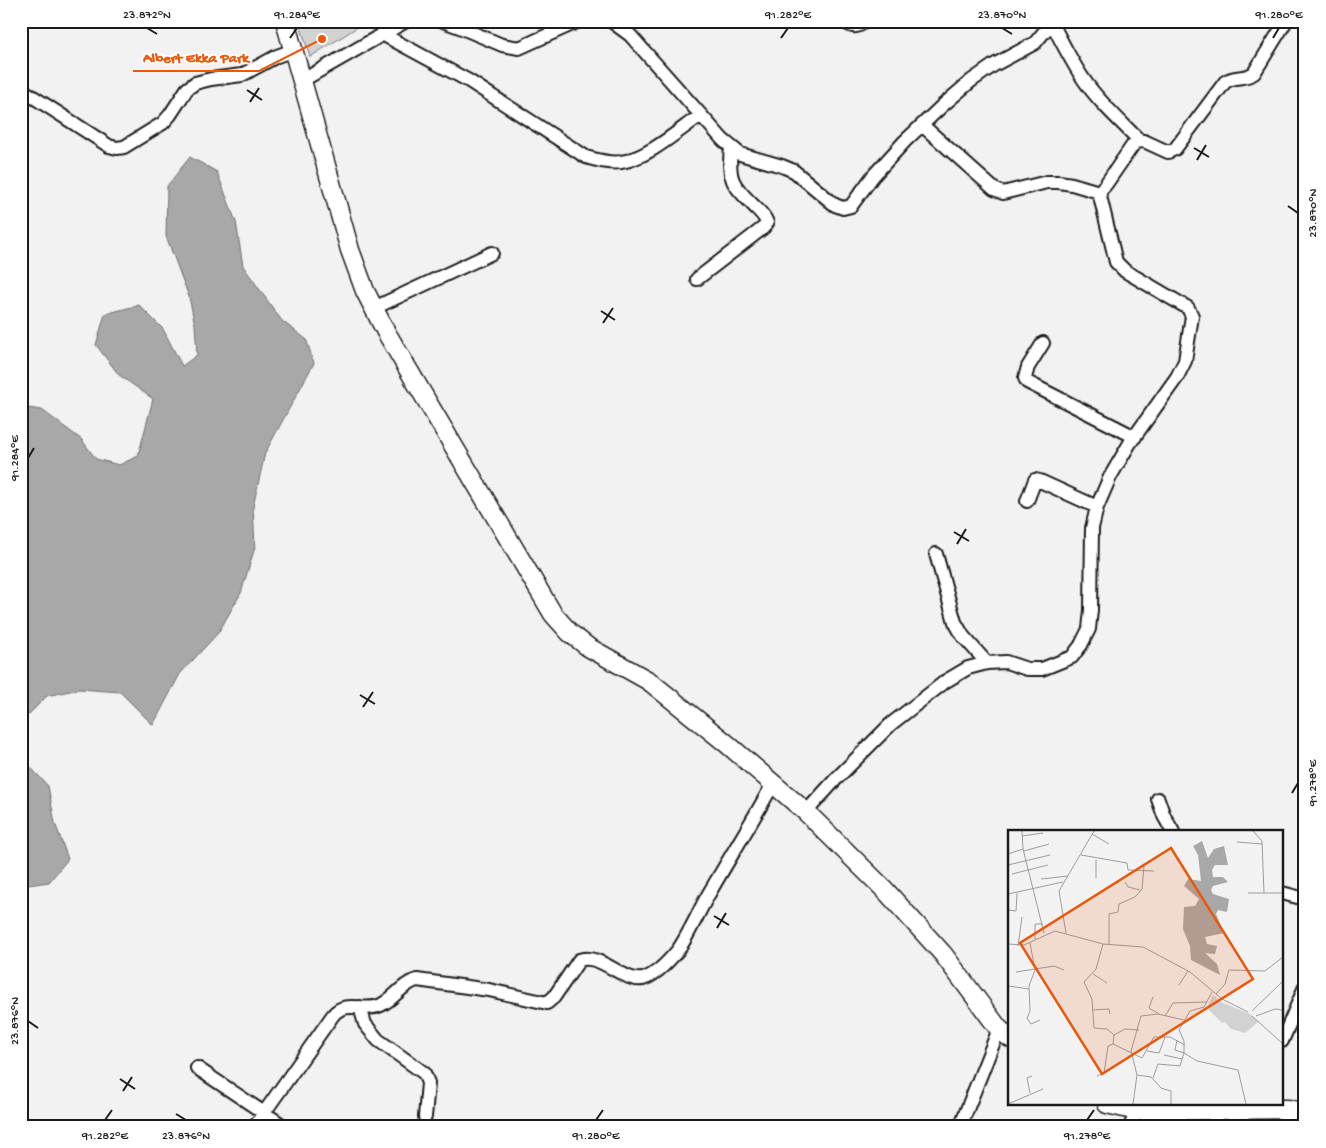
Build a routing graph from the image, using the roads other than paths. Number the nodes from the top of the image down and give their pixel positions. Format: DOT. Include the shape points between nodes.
graph roads {
  1 [pos="285,21"];
  2 [pos="406,21"];
  3 [pos="443,21"];
  4 [pos="579,21"];
  5 [pos="611,21"];
  6 [pos="844,21"];
  7 [pos="866,21"];
  8 [pos="1286,21"];
  9 [pos="1052,22"];
  10 [pos="382,34"];
  11 [pos="294,50"];
  12 [pos="303,80"];
  13 [pos="21,89"];
  14 [pos="701,115"];
  15 [pos="922,125"];
  16 [pos="1139,140"];
  17 [pos="731,147"];
  18 [pos="1099,192"];
  19 [pos="492,253"];
  20 [pos="697,279"];
  21 [pos="374,308"];
  22 [pos="1043,343"];
  23 [pos="1135,437"];
  24 [pos="1027,501"];
  25 [pos="1097,507"];
  26 [pos="936,554"];
  27 [pos="987,663"];
  28 [pos="773,784"];
  29 [pos="1158,799"];
  30 [pos="806,812"];
  31 [pos="1172,830"];
  32 [pos="1284,894"];
  33 [pos="1305,899"];
  34 [pos="1305,986"];
  35 [pos="360,1007"];
  36 [pos="1005,1034"];
  37 [pos="1284,1036"];
  38 [pos="197,1068"];
  39 [pos="1110,1106"];
  40 [pos="1264,1107"];
  41 [pos="264,1112"];
  42 [pos="1293,1116"];
  43 [pos="425,1117"];
  44 [pos="1215,1118"];
  45 [pos="1133,1119"];
  46 [pos="254,1127"];
  47 [pos="285,1127"];
  48 [pos="960,1127"];
  1 -- 11 [label="street"];
  2 -- 10 [label="street"];
  3 -- 4 [label="street" via="502,45 519,48"];
  5 -- 14 [label="street" via="630,35"];
  6 -- 7 [label="street" via="858,27"];
  8 -- 16 [label="street" via="1254,73 1247,78 1229,78 1176,149 1168,152"];
  9 -- 15 [label="street" via="1034,43 971,81"];
  9 -- 16 [label="street" via="1083,80"];
  10 -- 12 [label="street"];
  10 -- 14 [label="street" via="469,81 593,159 620,162 632,159 654,148"];
  11 -- 12 [label="street"];
  11 -- 13 [label="street" via="242,75 195,83 163,123 124,147 110,146"];
  12 -- 21 [label="street" via="350,250"];
  14 -- 17 [label="street"];
  15 -- 17 [label="street" via="873,176 851,206 843,208 794,172 740,154"];
  15 -- 18 [label="street" via="994,189 1003,193 1047,182 1072,184"];
  16 -- 18 [label="street"];
  17 -- 20 [label="street" via="729,170 733,182 767,223"];
  18 -- 23 [label="street" via="1116,262 1125,271 1188,308 1192,316 1185,362"];
  19 -- 21 [label="street"];
  21 -- 28 [label="street" via="553,614 588,647 649,681"];
  22 -- 23 [label="street" via="1028,367 1027,382"];
  23 -- 25 [label="street" via="1110,477"];
  24 -- 25 [label="street" via="1035,480"];
  25 -- 27 [label="street" via="1092,528 1089,629 1081,645 1072,657 1042,670 1006,662"];
  26 -- 27 [label="street" via="955,622"];
  27 -- 30 [label="street" via="968,668 946,681 891,724"];
  28 -- 30 [label="street"];
  28 -- 35 [label="street" via="678,949 650,975 642,979 632,978 586,957 579,960 554,998 547,1003 489,990 417,980 408,982 382,1005"];
  29 -- 31 [label="street"];
  30 -- 36 [label="street" via="944,954"];
  32 -- 33 [label="street"];
  34 -- 37 [label="street"];
  35 -- 41 [label="street" via="337,1010"];
  35 -- 43 [label="street" via="365,1024 378,1040 424,1072 428,1083"];
  36 -- 48 [label="street"];
  38 -- 41 [label="street"];
  39 -- 45 [label="street"];
  40 -- 42 [label="street"];
  40 -- 44 [label="street"];
  41 -- 46 [label="street"];
  41 -- 47 [label="street"];
  44 -- 45 [label="street"];
}
